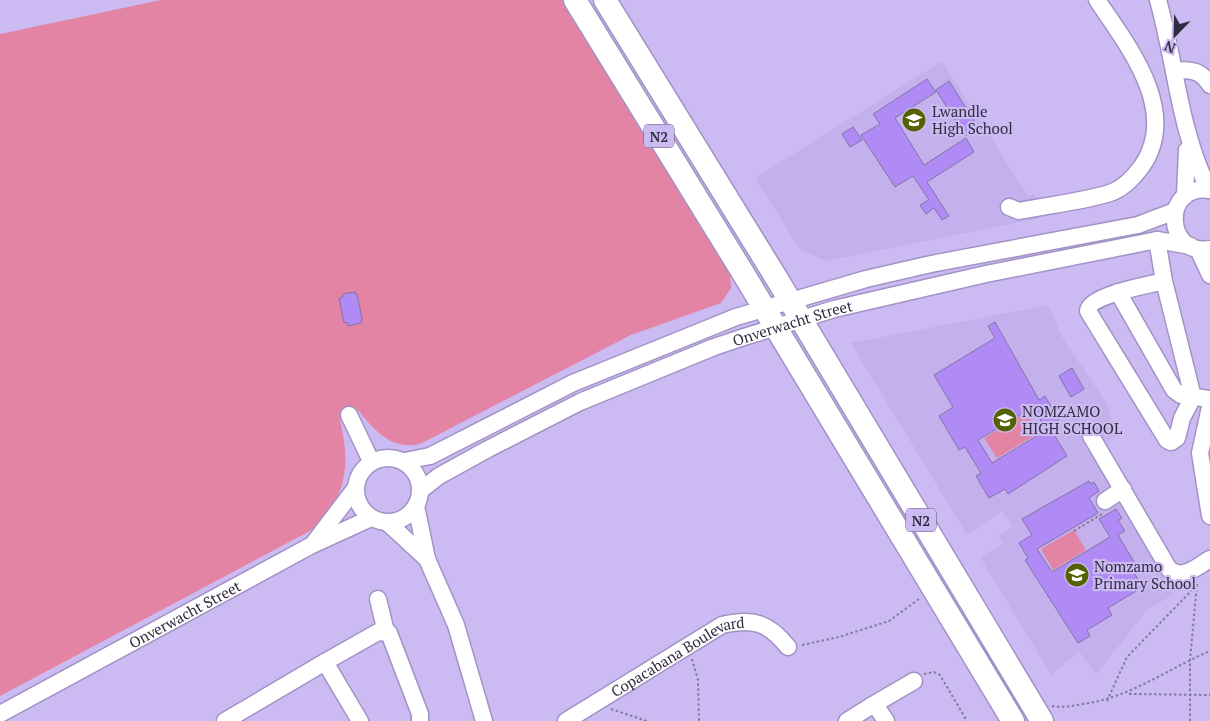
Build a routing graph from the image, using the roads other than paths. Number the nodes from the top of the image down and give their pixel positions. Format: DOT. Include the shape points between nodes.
graph roads {
  1 [pos="574,0"];
  2 [pos="605,0"];
  3 [pos="1097,0"];
  4 [pos="1158,0"];
  5 [pos="1174,71"];
  6 [pos="1210,85"];
  7 [pos="1187,135"];
  8 [pos="1210,190"];
  9 [pos="1185,196"];
  10 [pos="1009,207"];
  11 [pos="1175,211"];
  12 [pos="1157,240"];
  13 [pos="1199,248"];
  14 [pos="1210,275"];
  15 [pos="1164,281"];
  16 [pos="1118,292"];
  17 [pos="795,311"];
  18 [pos="770,318"];
  19 [pos="1193,397"];
  20 [pos="1210,399"];
  21 [pos="1210,408"];
  22 [pos="348,415"];
  23 [pos="1091,436"];
  24 [pos="371,461"];
  25 [pos="1205,461"];
  26 [pos="405,462"];
  27 [pos="1124,489"];
  28 [pos="354,490"];
  29 [pos="421,490"];
  30 [pos="1105,500"];
  31 [pos="416,506"];
  32 [pos="1210,516"];
  33 [pos="371,518"];
  34 [pos="388,523"];
  35 [pos="312,545"];
  36 [pos="427,559"];
  37 [pos="1210,559"];
  38 [pos="378,599"];
  39 [pos="386,632"];
  40 [pos="788,647"];
  41 [pos="325,662"];
  42 [pos="914,681"];
  43 [pos="871,706"];
  44 [pos="0,714"];
  45 [pos="849,720"];
  46 [pos="225,721"];
  47 [pos="360,721"];
  48 [pos="420,721"];
  49 [pos="484,721"];
  50 [pos="566,721"];
  51 [pos="886,721"];
  52 [pos="1012,721"];
  53 [pos="1042,721"];
  1 -- 18 [label="highway, N2"];
  2 -- 17 [label="highway, N2"];
  3 -- 10 [label="street" via="1133,55 1148,87 1155,123 1149,153 1133,177 1110,193 1019,210"];
  4 -- 5 [label="street"];
  5 -- 6 [label="street" via="1193,70"];
  5 -- 7 [label="street"];
  7 -- 8 [label="street"];
  7 -- 9 [label="street"];
  8 -- 9 [label="street" via="1196,190"];
  9 -- 11 [label="street"];
  11 -- 13 [label="street" via="1175,228 1184,242"];
  11 -- 17 [label="street, Onverwacht Street" via="1138,225 866,279"];
  12 -- 13 [label="street, Onverwacht Street"];
  12 -- 15 [label="street"];
  12 -- 17 [label="street, Onverwacht Street"];
  13 -- 14 [label="street"];
  15 -- 16 [label="street"];
  15 -- 19 [label="street"];
  16 -- 19 [label="street" via="1174,390"];
  16 -- 19 [label="street" via="1092,303 1088,311 1168,441 1177,438 1182,418"];
  17 -- 18 [label="street, Onverwacht Street"];
  17 -- 53 [label="highway, N2"];
  18 -- 26 [label="street, Onverwacht Street" via="736,317 573,383 430,456"];
  18 -- 29 [label="street, Onverwacht Street" via="714,347 580,402 439,476"];
  18 -- 52 [label="highway, N2"];
  19 -- 20 [label="street"];
  21 -- 25 [label="street" via="1202,440"];
  22 -- 24 [label="street"];
  23 -- 27 [label="street"];
  24 -- 26 [label="street" via="387,457"];
  24 -- 28 [label="street" via="359,473"];
  25 -- 32 [label="street"];
  26 -- 29 [label="street" via="416,473"];
  27 -- 30 [label="street"];
  27 -- 37 [label="street" via="1169,569 1194,578"];
  28 -- 33 [label="street" via="359,506"];
  28 -- 35 [label="street"];
  29 -- 31 [label="street"];
  31 -- 34 [label="street" via="404,518"];
  31 -- 36 [label="street"];
  33 -- 34 [label="street"];
  33 -- 35 [label="street, Onverwacht Street"];
  34 -- 36 [label="street"];
  35 -- 44 [label="street, Onverwacht Street"];
  36 -- 49 [label="street" via="456,625"];
  38 -- 39 [label="street"];
  39 -- 41 [label="street" via="378,632"];
  39 -- 48 [label="street" via="392,637"];
  40 -- 50 [label="street, Copacabana Boulevard" via="777,633 765,625 750,621 722,625"];
  41 -- 46 [label="street"];
  41 -- 47 [label="street"];
  42 -- 43 [label="street"];
  43 -- 45 [label="street"];
  43 -- 51 [label="street" via="878,709"];
}
